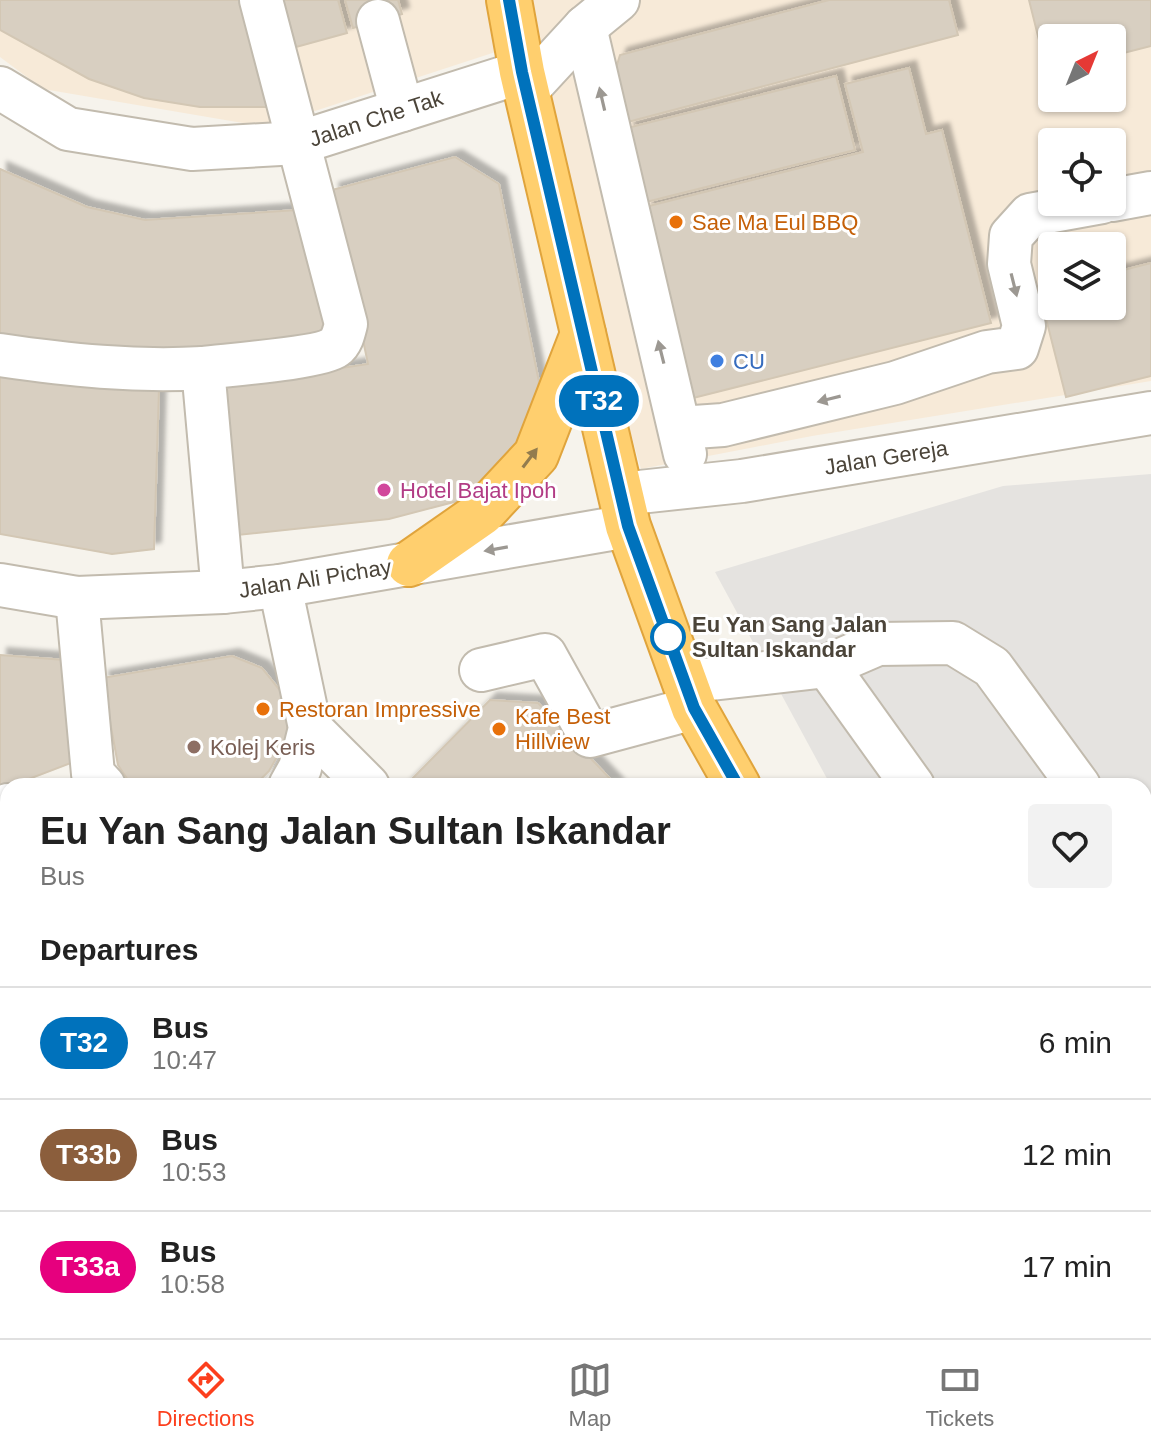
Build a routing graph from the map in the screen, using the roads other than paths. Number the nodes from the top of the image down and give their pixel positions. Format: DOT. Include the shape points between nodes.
graph roads {
  1 [pos="261,0"];
  2 [pos="509,0"];
  3 [pos="607,7"];
  4 [pos="378,21"];
  5 [pos="524,81"];
  6 [pos="4,98"];
  7 [pos="402,110"];
  8 [pos="298,143"];
  9 [pos="1151,193"];
  10 [pos="1126,197"];
  11 [pos="1038,214"];
  12 [pos="583,334"];
  13 [pos="0,355"];
  14 [pos="203,368"];
  15 [pos="1151,413"];
  16 [pos="680,428"];
  17 [pos="691,487"];
  18 [pos="624,510"];
  19 [pos="409,564"];
  20 [pos="0,585"];
  21 [pos="280,586"];
  22 [pos="223,592"];
  23 [pos="77,598"];
  24 [pos="827,666"];
  25 [pos="481,670"];
  26 [pos="689,695"];
  27 [pos="310,728"];
  28 [pos="86,778"];
  29 [pos="294,778"];
  30 [pos="360,778"];
  31 [pos="734,778"];
  32 [pos="907,778"];
  33 [pos="1073,778"];
  1 -- 8 [label="street"];
  2 -- 5 [label="highway"];
  3 -- 5 [label="street"];
  16 -- 3 [label="street, one-way"];
  4 -- 7 [label="street"];
  5 -- 7 [label="street, Jalan Che Tak"];
  5 -- 12 [label="highway"];
  6 -- 8 [label="street, Jalan Che Tak" via="68,129 192,149"];
  7 -- 8 [label="street, Jalan Che Tak"];
  8 -- 14 [label="street" via="346,324 343,336 335,347 315,354"];
  9 -- 10 [label="street"];
  11 -- 16 [label="street, one-way" via="1030,215 1011,236 1009,264 1024,326 1017,348 723,425"];
  12 -- 18 [label="highway"];
  19 -- 12 [label="highway, one-way" via="482,513 536,455"];
  13 -- 14 [label="street" via="156,371"];
  14 -- 22 [label="street"];
  15 -- 17 [label="street, Jalan Gereja"];
  16 -- 17 [label="street"];
  17 -- 18 [label="street, Jalan Gereja"];
  18 -- 19 [label="street, Jalan Ali Pichay, one-way"];
  18 -- 26 [label="highway"];
  19 -- 21 [label="street, Jalan Ali Pichay"];
  20 -- 23 [label="street, Jalan Ali Pichay"];
  21 -- 22 [label="street, Jalan Ali Pichay"];
  21 -- 27 [label="street"];
  22 -- 23 [label="street, Jalan Ali Pichay"];
  23 -- 28 [label="street"];
  24 -- 26 [label="street"];
  24 -- 32 [label="street"];
  24 -- 33 [label="street" via="878,644 953,643 992,667"];
  25 -- 26 [label="street" via="545,655 590,736"];
  26 -- 31 [label="highway"];
  27 -- 29 [label="street"];
  27 -- 30 [label="street"];
}
